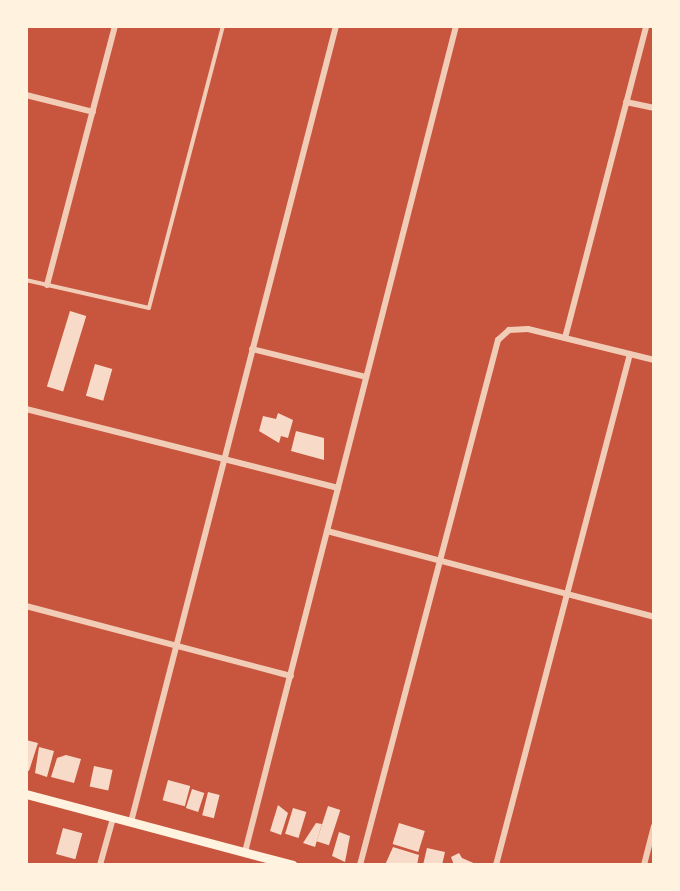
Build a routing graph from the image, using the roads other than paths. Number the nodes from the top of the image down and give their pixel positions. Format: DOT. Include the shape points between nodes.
graph roads {
  1 [pos="115,26"];
  2 [pos="223,26"];
  3 [pos="336,26"];
  4 [pos="456,26"];
  5 [pos="646,26"];
  6 [pos="26,95"];
  7 [pos="626,102"];
  8 [pos="654,108"];
  9 [pos="93,112"];
  10 [pos="26,280"];
  11 [pos="47,285"];
  12 [pos="565,338"];
  13 [pos="252,349"];
  14 [pos="630,354"];
  15 [pos="654,360"];
  16 [pos="366,377"];
  17 [pos="26,409"];
  18 [pos="225,460"];
  19 [pos="338,488"];
  20 [pos="327,530"];
  21 [pos="440,560"];
  22 [pos="567,593"];
  23 [pos="26,606"];
  24 [pos="654,617"];
  25 [pos="176,645"];
  26 [pos="291,676"];
  27 [pos="26,794"];
  28 [pos="113,818"];
  29 [pos="131,822"];
  30 [pos="654,826"];
  31 [pos="245,852"];
  32 [pos="259,860"];
  33 [pos="100,865"];
  34 [pos="293,865"];
  35 [pos="360,865"];
  36 [pos="496,865"];
  37 [pos="644,865"];
  1 -- 9 [label="street"];
  2 -- 11 [label="lane" via="149,308"];
  3 -- 13 [label="street"];
  4 -- 16 [label="street"];
  5 -- 7 [label="street"];
  6 -- 9 [label="street"];
  7 -- 8 [label="street"];
  7 -- 12 [label="street"];
  9 -- 11 [label="street"];
  10 -- 11 [label="lane"];
  12 -- 14 [label="street"];
  12 -- 21 [label="street" via="528,328 505,331 493,353"];
  13 -- 16 [label="street"];
  13 -- 18 [label="street"];
  14 -- 15 [label="street"];
  14 -- 22 [label="street"];
  16 -- 19 [label="street"];
  17 -- 18 [label="street"];
  18 -- 19 [label="street"];
  18 -- 25 [label="street"];
  19 -- 20 [label="street"];
  20 -- 21 [label="street"];
  20 -- 26 [label="street"];
  21 -- 22 [label="street"];
  21 -- 35 [label="street"];
  22 -- 24 [label="street"];
  22 -- 36 [label="street"];
  23 -- 25 [label="street"];
  25 -- 26 [label="street"];
  25 -- 29 [label="street"];
  26 -- 31 [label="street"];
  27 -- 28 [label="main road"];
  28 -- 29 [label="main road"];
  28 -- 33 [label="street"];
  29 -- 31 [label="main road"];
  30 -- 37 [label="street"];
  31 -- 32 [label="main road"];
  32 -- 34 [label="main road"];
}
